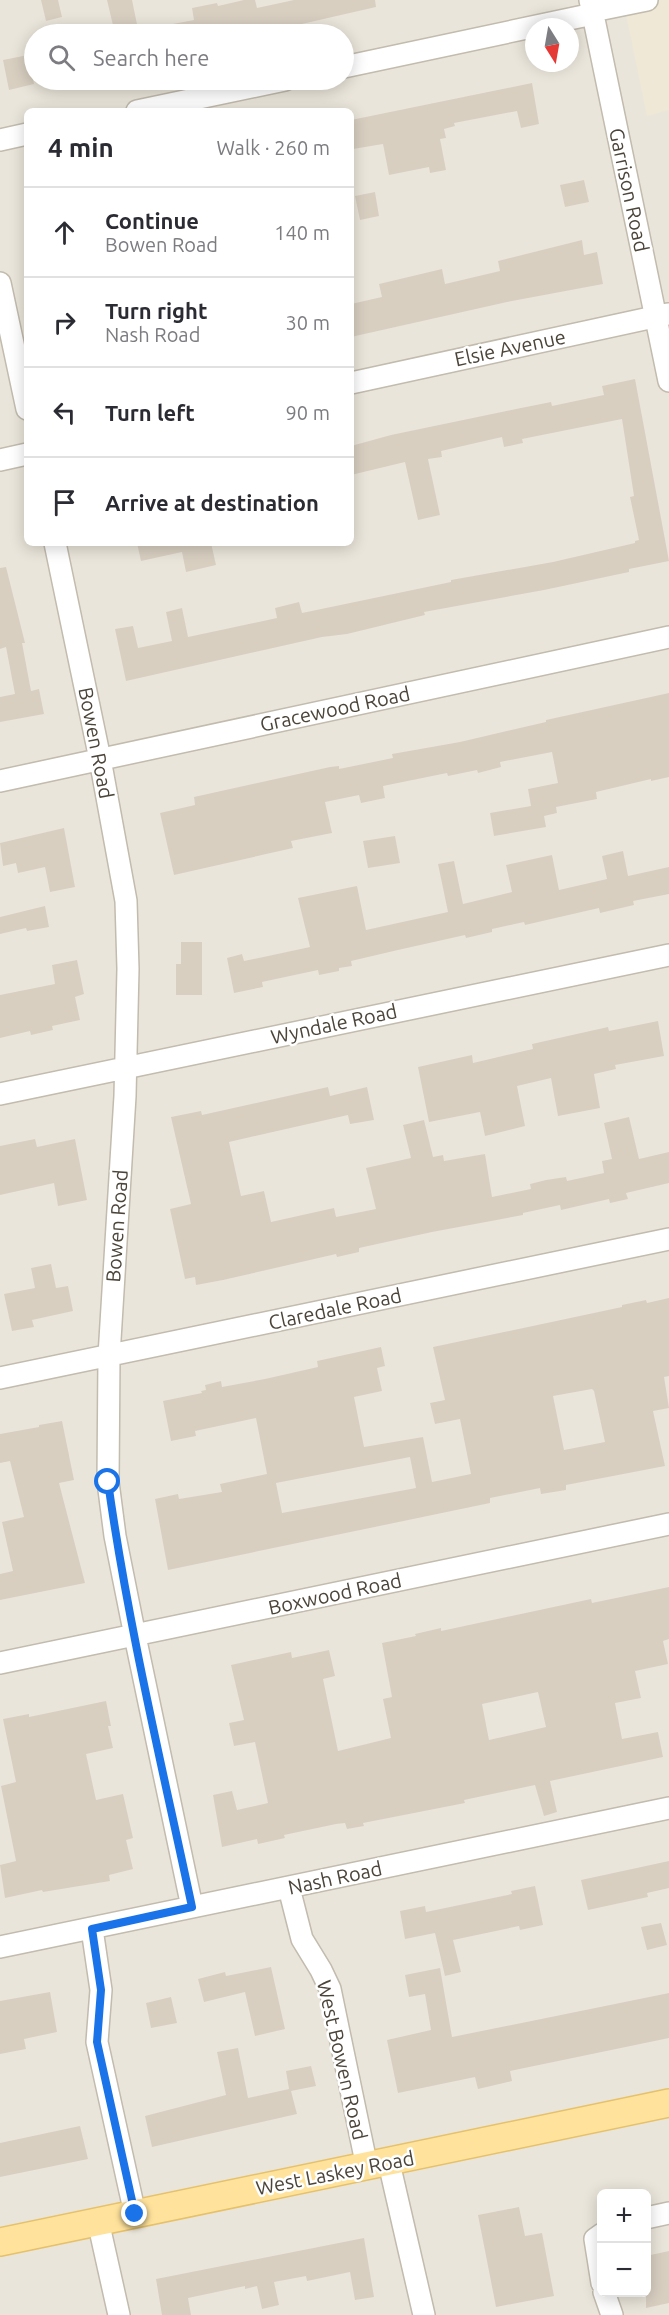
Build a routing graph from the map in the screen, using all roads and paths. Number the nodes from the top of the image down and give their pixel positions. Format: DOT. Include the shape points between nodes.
graph roads {
  1 [pos="647,0"];
  2 [pos="592,9"];
  3 [pos="354,65"];
  4 [pos="237,90"];
  5 [pos="151,108"];
  6 [pos="24,135"];
  7 [pos="0,140"];
  8 [pos="0,283"];
  9 [pos="662,315"];
  10 [pos="669,381"];
  11 [pos="354,382"];
  12 [pos="24,395"];
  13 [pos="24,455"];
  14 [pos="0,460"];
  15 [pos="56,546"];
  16 [pos="669,637"];
  17 [pos="100,759"];
  18 [pos="0,781"];
  19 [pos="669,955"];
  20 [pos="124,1067"];
  21 [pos="0,1094"];
  22 [pos="669,1239"];
  23 [pos="109,1356"];
  24 [pos="0,1378"];
  25 [pos="669,1524"];
  26 [pos="135,1636"];
  27 [pos="0,1663"];
  28 [pos="669,1808"];
  29 [pos="289,1887"];
  30 [pos="192,1907"];
  31 [pos="92,1929"];
  32 [pos="0,1947"];
  33 [pos="669,2103"];
  34 [pos="378,2165"];
  35 [pos="669,2213"];
  36 [pos="135,2214"];
  37 [pos="651,2217"];
  38 [pos="98,2221"];
  39 [pos="597,2238"];
  40 [pos="0,2242"];
  41 [pos="597,2257"];
  42 [pos="606,2297"];
  43 [pos="119,2315"];
  44 [pos="424,2315"];
  45 [pos="612,2315"];
  1 -- 2 [label="street"];
  2 -- 3 [label="street"];
  2 -- 9 [label="street, Garrison Road"];
  4 -- 5 [label="street"];
  6 -- 7 [label="street"];
  8 -- 12 [label="street"];
  9 -- 10 [label="street, Garrison Road"];
  9 -- 11 [label="street, Elsie Avenue"];
  13 -- 14 [label="street"];
  15 -- 17 [label="street, Bowen Road"];
  16 -- 17 [label="street, Gracewood Road"];
  17 -- 18 [label="street, Gracewood Road"];
  17 -- 20 [label="street, Bowen Road" via="126,901"];
  19 -- 20 [label="street, Wyndale Road"];
  20 -- 21 [label="street, Wyndale Road"];
  20 -- 23 [label="street, Bowen Road"];
  22 -- 23 [label="street, Claredale Road"];
  23 -- 24 [label="street, Claredale Road"];
  23 -- 26 [label="street, Bowen Road" via="108,1482"];
  25 -- 26 [label="street, Boxwood Road"];
  26 -- 27 [label="street, Boxwood Road"];
  26 -- 30 [label="street, Bowen Road"];
  28 -- 29 [label="street, Nash Road"];
  29 -- 30 [label="street, Nash Road"];
  29 -- 34 [label="street, West Bowen Road" via="302,1939 330,1989"];
  30 -- 31 [label="street, Nash Road"];
  31 -- 32 [label="street, Nash Road"];
  31 -- 36 [label="street" via="101,1990 97,2042"];
  33 -- 34 [label="main road, West Laskey Road"];
  34 -- 36 [label="main road, West Laskey Road"];
  34 -- 44 [label="street, West Bowen Road"];
  35 -- 37 [label="street"];
  36 -- 38 [label="main road, West Laskey Road"];
  38 -- 40 [label="main road, West Laskey Road"];
  38 -- 43 [label="street"];
  39 -- 41 [label="street"];
  42 -- 45 [label="street"];
}
